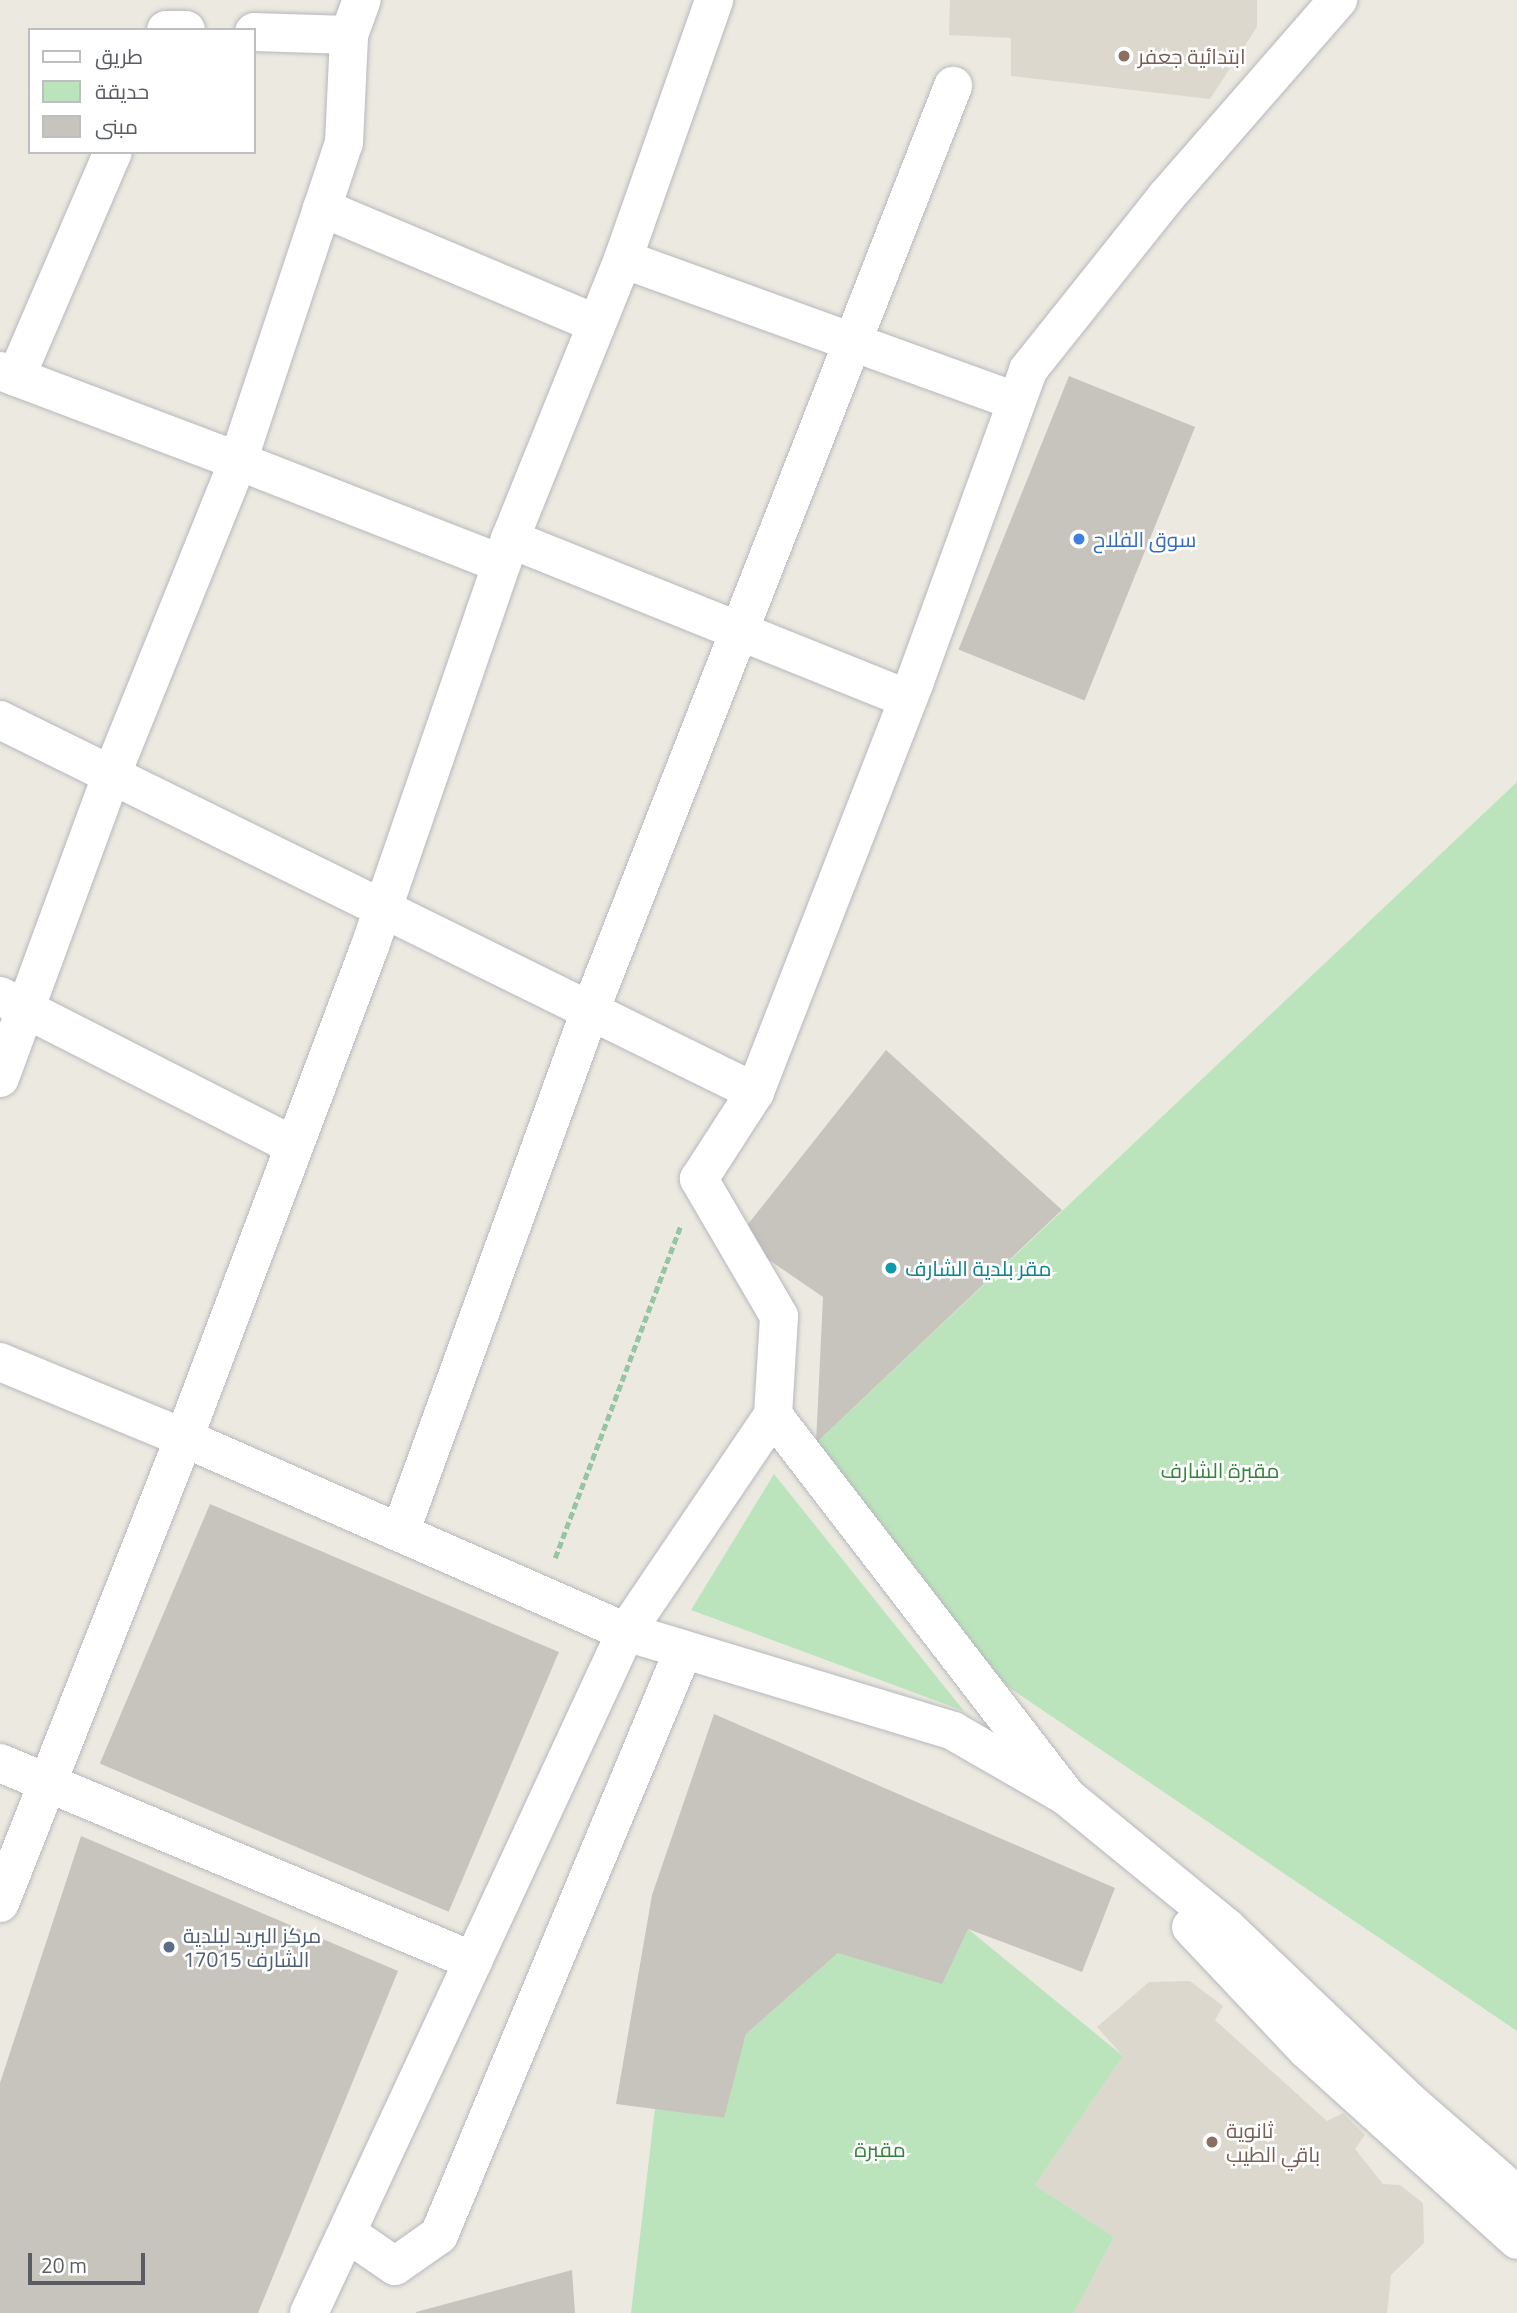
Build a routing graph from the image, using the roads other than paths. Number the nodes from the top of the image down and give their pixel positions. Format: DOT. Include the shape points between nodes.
graph roads {
  1 [pos="714,0"];
  2 [pos="1338,0"];
  3 [pos="356,18"];
  4 [pos="256,32"];
  5 [pos="953,86"];
  6 [pos="112,154"];
  7 [pos="322,208"];
  8 [pos="622,259"];
  9 [pos="596,324"];
  10 [pos="853,341"];
  11 [pos="8,374"];
  12 [pos="1016,401"];
  13 [pos="238,461"];
  14 [pos="506,551"];
  15 [pos="738,632"];
  16 [pos="908,699"];
  17 [pos="0,720"];
  18 [pos="111,776"];
  19 [pos="383,908"];
  20 [pos="13,1002"];
  21 [pos="590,1011"];
  22 [pos="0,1078"];
  23 [pos="755,1093"];
  24 [pos="294,1146"];
  25 [pos="0,1363"];
  26 [pos="773,1415"];
  27 [pos="184,1438"];
  28 [pos="400,1533"];
  29 [pos="626,1632"];
  30 [pos="683,1651"];
  31 [pos="0,1763"];
  32 [pos="47,1783"];
  33 [pos="1066,1796"];
  34 [pos="0,1903"];
  35 [pos="473,1961"];
  36 [pos="1517,2195"];
  37 [pos="346,2232"];
  38 [pos="1517,2241"];
  39 [pos="309,2313"];
  1 -- 8 [label="street"];
  2 -- 12 [label="street" via="1131,240 1028,370"];
  3 -- 4 [label="street"];
  3 -- 7 [label="street" via="344,143"];
  5 -- 10 [label="street"];
  6 -- 11 [label="street"];
  7 -- 9 [label="street"];
  7 -- 13 [label="street"];
  8 -- 9 [label="street"];
  8 -- 10 [label="street"];
  9 -- 14 [label="street"];
  10 -- 12 [label="street"];
  10 -- 15 [label="street"];
  11 -- 13 [label="street"];
  12 -- 16 [label="street"];
  13 -- 14 [label="street"];
  13 -- 18 [label="street"];
  14 -- 15 [label="street"];
  14 -- 19 [label="street"];
  15 -- 16 [label="street"];
  15 -- 21 [label="street"];
  16 -- 23 [label="street"];
  17 -- 18 [label="street"];
  18 -- 19 [label="street"];
  18 -- 20 [label="street"];
  19 -- 21 [label="street"];
  19 -- 24 [label="street"];
  20 -- 22 [label="street"];
  20 -- 24 [label="street"];
  21 -- 23 [label="street"];
  21 -- 28 [label="street"];
  23 -- 26 [label="street" via="699,1179 779,1316"];
  24 -- 27 [label="street"];
  25 -- 27 [label="street"];
  26 -- 29 [label="street"];
  26 -- 33 [label="street"];
  27 -- 28 [label="street"];
  27 -- 32 [label="street"];
  28 -- 29 [label="street"];
  29 -- 30 [label="street"];
  29 -- 35 [label="street"];
  30 -- 33 [label="street" via="953,1731"];
  30 -- 37 [label="street" via="439,2235 395,2266"];
  31 -- 32 [label="street"];
  32 -- 34 [label="street"];
  32 -- 35 [label="street"];
  33 -- 36 [label="street" via="1226,1927 1412,2104"];
  33 -- 38 [label="street" via="1307,2050"];
  35 -- 37 [label="street"];
  37 -- 39 [label="street"];
}
